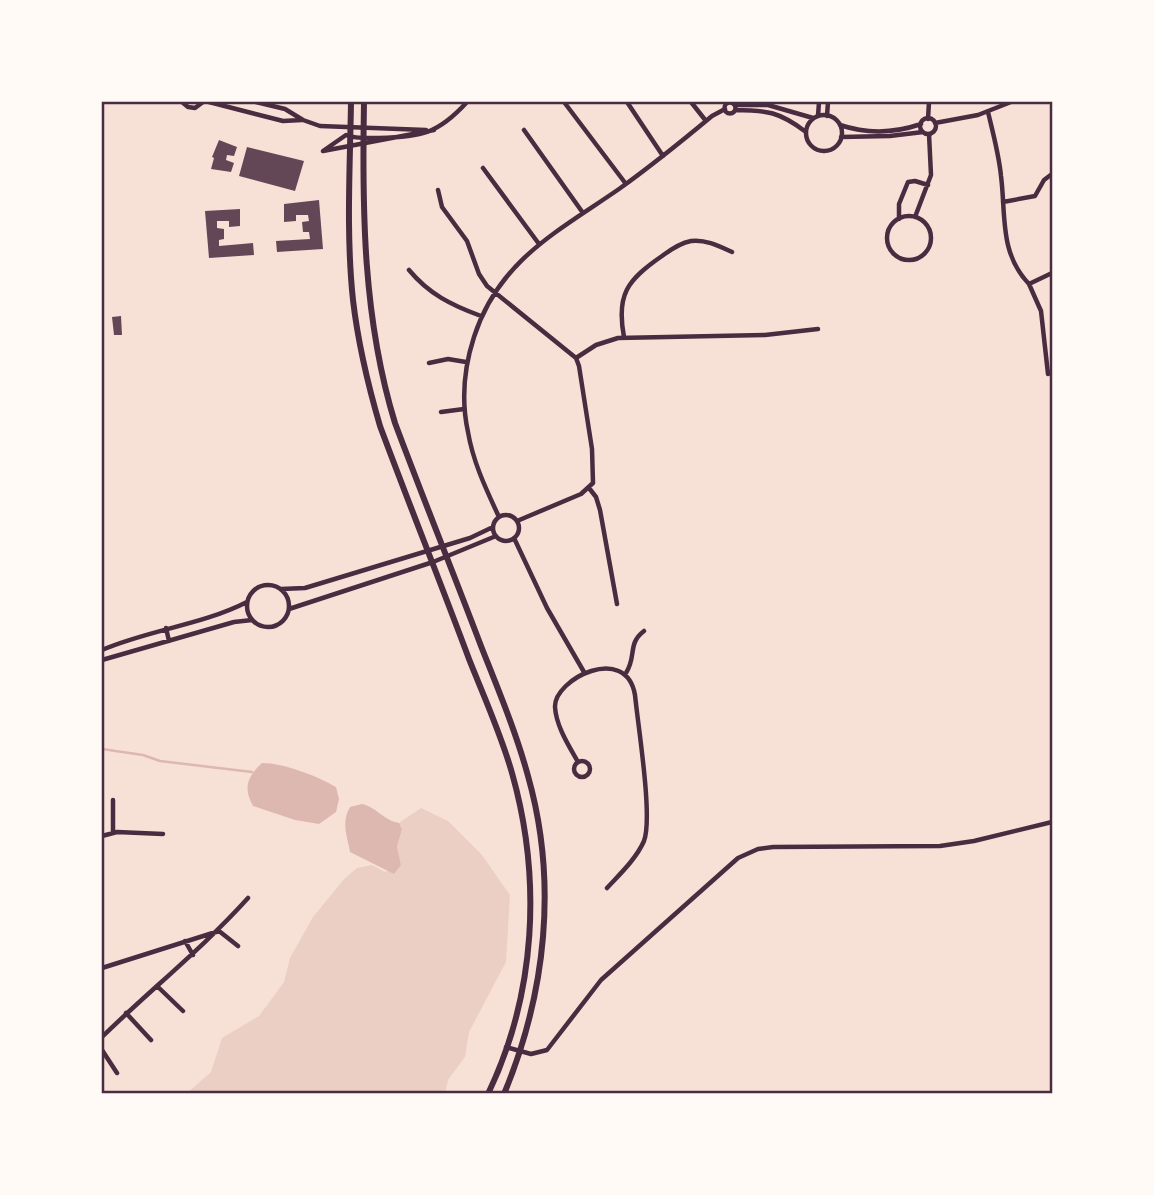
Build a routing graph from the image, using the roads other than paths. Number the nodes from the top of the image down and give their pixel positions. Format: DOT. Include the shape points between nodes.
graph roads {
  1 [pos="182,102"];
  2 [pos="203,102"];
  3 [pos="209,102"];
  4 [pos="257,102"];
  5 [pos="351,102"];
  6 [pos="364,102"];
  7 [pos="467,102"];
  8 [pos="564,102"];
  9 [pos="627,102"];
  10 [pos="691,102"];
  11 [pos="819,102"];
  12 [pos="828,102"];
  13 [pos="929,102"];
  14 [pos="1011,102"];
  15 [pos="733,105"];
  16 [pos="725,109"];
  17 [pos="988,112"];
  18 [pos="827,116"];
  19 [pos="816,118"];
  20 [pos="928,118"];
  21 [pos="303,120"];
  22 [pos="706,121"];
  23 [pos="935,123"];
  24 [pos="921,124"];
  25 [pos="839,125"];
  26 [pos="434,130"];
  27 [pos="524,130"];
  28 [pos="806,132"];
  29 [pos="926,133"];
  30 [pos="350,136"];
  31 [pos="841,137"];
  32 [pos="363,138"];
  33 [pos="663,156"];
  34 [pos="483,168"];
  35 [pos="1052,174"];
  36 [pos="626,184"];
  37 [pos="928,185"];
  38 [pos="438,190"];
  39 [pos="1003,202"];
  40 [pos="583,213"];
  41 [pos="915,217"];
  42 [pos="899,219"];
  43 [pos="539,244"];
  44 [pos="732,252"];
  45 [pos="409,270"];
  46 [pos="1052,273"];
  47 [pos="1029,284"];
  48 [pos="494,291"];
  49 [pos="481,316"];
  50 [pos="818,329"];
  51 [pos="624,337"];
  52 [pos="576,358"];
  53 [pos="466,362"];
  54 [pos="429,363"];
  55 [pos="1048,374"];
  56 [pos="464,409"];
  57 [pos="441,412"];
  58 [pos="589,488"];
  59 [pos="499,517"];
  60 [pos="517,522"];
  61 [pos="493,527"];
  62 [pos="496,536"];
  63 [pos="514,538"];
  64 [pos="443,547"];
  65 [pos="428,551"];
  66 [pos="447,556"];
  67 [pos="433,562"];
  68 [pos="281,589"];
  69 [pos="247,602"];
  70 [pos="617,604"];
  71 [pos="289,609"];
  72 [pos="252,620"];
  73 [pos="166,628"];
  74 [pos="644,631"];
  75 [pos="169,641"];
  76 [pos="116,644"];
  77 [pos="102,650"];
  78 [pos="120,655"];
  79 [pos="102,660"];
  80 [pos="584,672"];
  81 [pos="625,673"];
  82 [pos="578,762"];
  83 [pos="113,800"];
  84 [pos="1052,822"];
  85 [pos="113,833"];
  86 [pos="163,834"];
  87 [pos="102,836"];
  88 [pos="607,888"];
  89 [pos="248,898"];
  90 [pos="219,930"];
  91 [pos="185,941"];
  92 [pos="238,946"];
  93 [pos="193,955"];
  94 [pos="102,968"];
  95 [pos="157,986"];
  96 [pos="183,1011"];
  97 [pos="126,1013"];
  98 [pos="102,1037"];
  99 [pos="151,1040"];
  100 [pos="505,1047"];
  101 [pos="102,1050"];
  102 [pos="520,1051"];
  103 [pos="117,1073"];
  104 [pos="488,1094"];
  105 [pos="504,1094"];
  1 -- 2 [label="street" via="195,108"];
  3 -- 21 [label="street" via="283,121"];
  4 -- 21 [label="street" via="285,109"];
  5 -- 30 [label="main road"];
  6 -- 32 [label="main road"];
  7 -- 26 [label="street"];
  8 -- 36 [label="street"];
  9 -- 33 [label="street"];
  10 -- 22 [label="street"];
  11 -- 19 [label="street"];
  12 -- 18 [label="street"];
  13 -- 20 [label="street"];
  14 -- 17 [label="street"];
  15 -- 16 [label="street" via="726,104"];
  15 -- 16 [label="street" via="730,114"];
  15 -- 19 [label="street" via="768,106"];
  15 -- 28 [label="street" via="779,114"];
  16 -- 22 [label="street"];
  17 -- 23 [label="street"];
  17 -- 39 [label="street"];
  18 -- 19 [label="street"];
  18 -- 25 [label="street"];
  19 -- 28 [label="street"];
  20 -- 23 [label="street"];
  20 -- 24 [label="street"];
  21 -- 26 [label="street" via="320,126"];
  22 -- 33 [label="street"];
  23 -- 29 [label="street" via="934,131"];
  24 -- 25 [label="street" via="887,131"];
  24 -- 29 [label="street"];
  25 -- 31 [label="street"];
  26 -- 30 [label="street" via="323,152"];
  26 -- 32 [label="street" via="411,137"];
  27 -- 40 [label="street"];
  28 -- 31 [label="street" via="813,148 824,151 835,147"];
  29 -- 31 [label="street"];
  29 -- 37 [label="street" via="932,171"];
  30 -- 32 [label="street"];
  30 -- 65 [label="main road" via="351,272 365,371 380,426"];
  32 -- 64 [label="main road" via="367,277 379,366 395,423"];
  33 -- 36 [label="street"];
  34 -- 43 [label="street"];
  35 -- 39 [label="street" via="1035,196"];
  36 -- 40 [label="street"];
  37 -- 41 [label="street"];
  37 -- 42 [label="street" via="908,182 899,204"];
  38 -- 48 [label="street" via="442,207 467,241 480,276"];
  39 -- 47 [label="street" via="1008,248"];
  40 -- 43 [label="street"];
  41 -- 42 [label="street"];
  41 -- 42 [label="street" via="926,224 931,243 925,254 913,260 895,255 888,244 889,231"];
  43 -- 48 [label="street"];
  44 -- 51 [label="street" via="690,241 643,269 624,293"];
  45 -- 49 [label="street" via="427,290"];
  46 -- 47 [label="street"];
  47 -- 55 [label="street" via="1039,306"];
  48 -- 49 [label="street"];
  48 -- 52 [label="street"];
  49 -- 53 [label="street"];
  50 -- 51 [label="street" via="765,335"];
  51 -- 52 [label="street" via="596,345"];
  52 -- 58 [label="street" via="594,467"];
  53 -- 54 [label="street"];
  53 -- 56 [label="street"];
  56 -- 57 [label="street"];
  56 -- 59 [label="street" via="475,461"];
  58 -- 60 [label="street"];
  58 -- 70 [label="street" via="600,510"];
  59 -- 60 [label="street" via="508,515"];
  59 -- 61 [label="street"];
  60 -- 63 [label="street" via="519,532"];
  61 -- 62 [label="street"];
  61 -- 64 [label="street"];
  62 -- 63 [label="street" via="504,541"];
  62 -- 66 [label="street"];
  63 -- 80 [label="street" via="557,628"];
  64 -- 65 [label="street"];
  64 -- 66 [label="main road"];
  65 -- 67 [label="main road"];
  65 -- 68 [label="street" via="305,588"];
  66 -- 67 [label="street"];
  66 -- 102 [label="main road" via="519,743 540,826 545,876 543,947"];
  67 -- 71 [label="street"];
  67 -- 100 [label="main road" via="506,753 526,835 528,950 518,1010"];
  68 -- 69 [label="street" via="260,586"];
  68 -- 71 [label="street"];
  69 -- 72 [label="street"];
  69 -- 73 [label="street"];
  71 -- 72 [label="street" via="283,621 271,628"];
  72 -- 75 [label="street"];
  73 -- 75 [label="street"];
  73 -- 76 [label="street"];
  74 -- 81 [label="street" via="633,645 633,659"];
  75 -- 78 [label="street"];
  76 -- 77 [label="street"];
  76 -- 78 [label="street"];
  78 -- 79 [label="street"];
  80 -- 81 [label="street" via="610,669"];
  80 -- 82 [label="street" via="560,693 555,704"];
  81 -- 88 [label="street" via="635,695 646,834 631,861"];
  83 -- 85 [label="street"];
  84 -- 102 [label="street" via="940,846 773,847 747,853 601,980 547,1050 536,1054"];
  85 -- 86 [label="street"];
  85 -- 87 [label="street"];
  89 -- 90 [label="street"];
  90 -- 91 [label="street"];
  90 -- 92 [label="street"];
  90 -- 93 [label="street"];
  91 -- 93 [label="street"];
  91 -- 94 [label="street"];
  93 -- 95 [label="street"];
  95 -- 96 [label="street"];
  95 -- 97 [label="street"];
  97 -- 98 [label="street"];
  97 -- 99 [label="street"];
  100 -- 102 [label="street"];
  100 -- 104 [label="main road"];
  101 -- 103 [label="street"];
  102 -- 105 [label="main road"];
}
